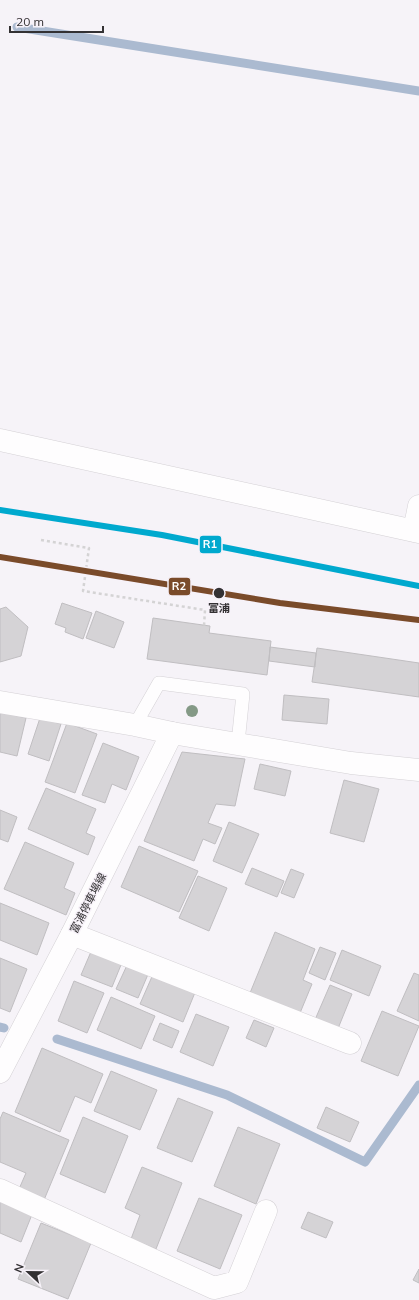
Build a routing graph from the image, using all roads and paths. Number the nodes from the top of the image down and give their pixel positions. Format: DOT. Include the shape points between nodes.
graph roads {
  1 [pos="0,440"];
  2 [pos="419,506"];
  3 [pos="417,532"];
  4 [pos="40,540"];
  5 [pos="204,626"];
  6 [pos="0,702"];
  7 [pos="135,725"];
  8 [pos="172,733"];
  9 [pos="238,743"];
  10 [pos="419,770"];
  11 [pos="72,934"];
  12 [pos="350,1043"];
  13 [pos="0,1072"];
  14 [pos="0,1190"];
  15 [pos="266,1211"];
  1 -- 3 [label="street"];
  2 -- 3 [label="street"];
  4 -- 5 [label="path" via="89,548 83,591 205,610"];
  6 -- 7 [label="street"];
  7 -- 8 [label="street"];
  7 -- 9 [label="lane" via="159,683 243,694"];
  8 -- 9 [label="street"];
  8 -- 11 [label="street, 富浦停車場線"];
  9 -- 10 [label="street" via="351,763"];
  11 -- 12 [label="street"];
  11 -- 13 [label="street, 富浦停車場線"];
  14 -- 15 [label="street" via="214,1288 237,1282"];
}
